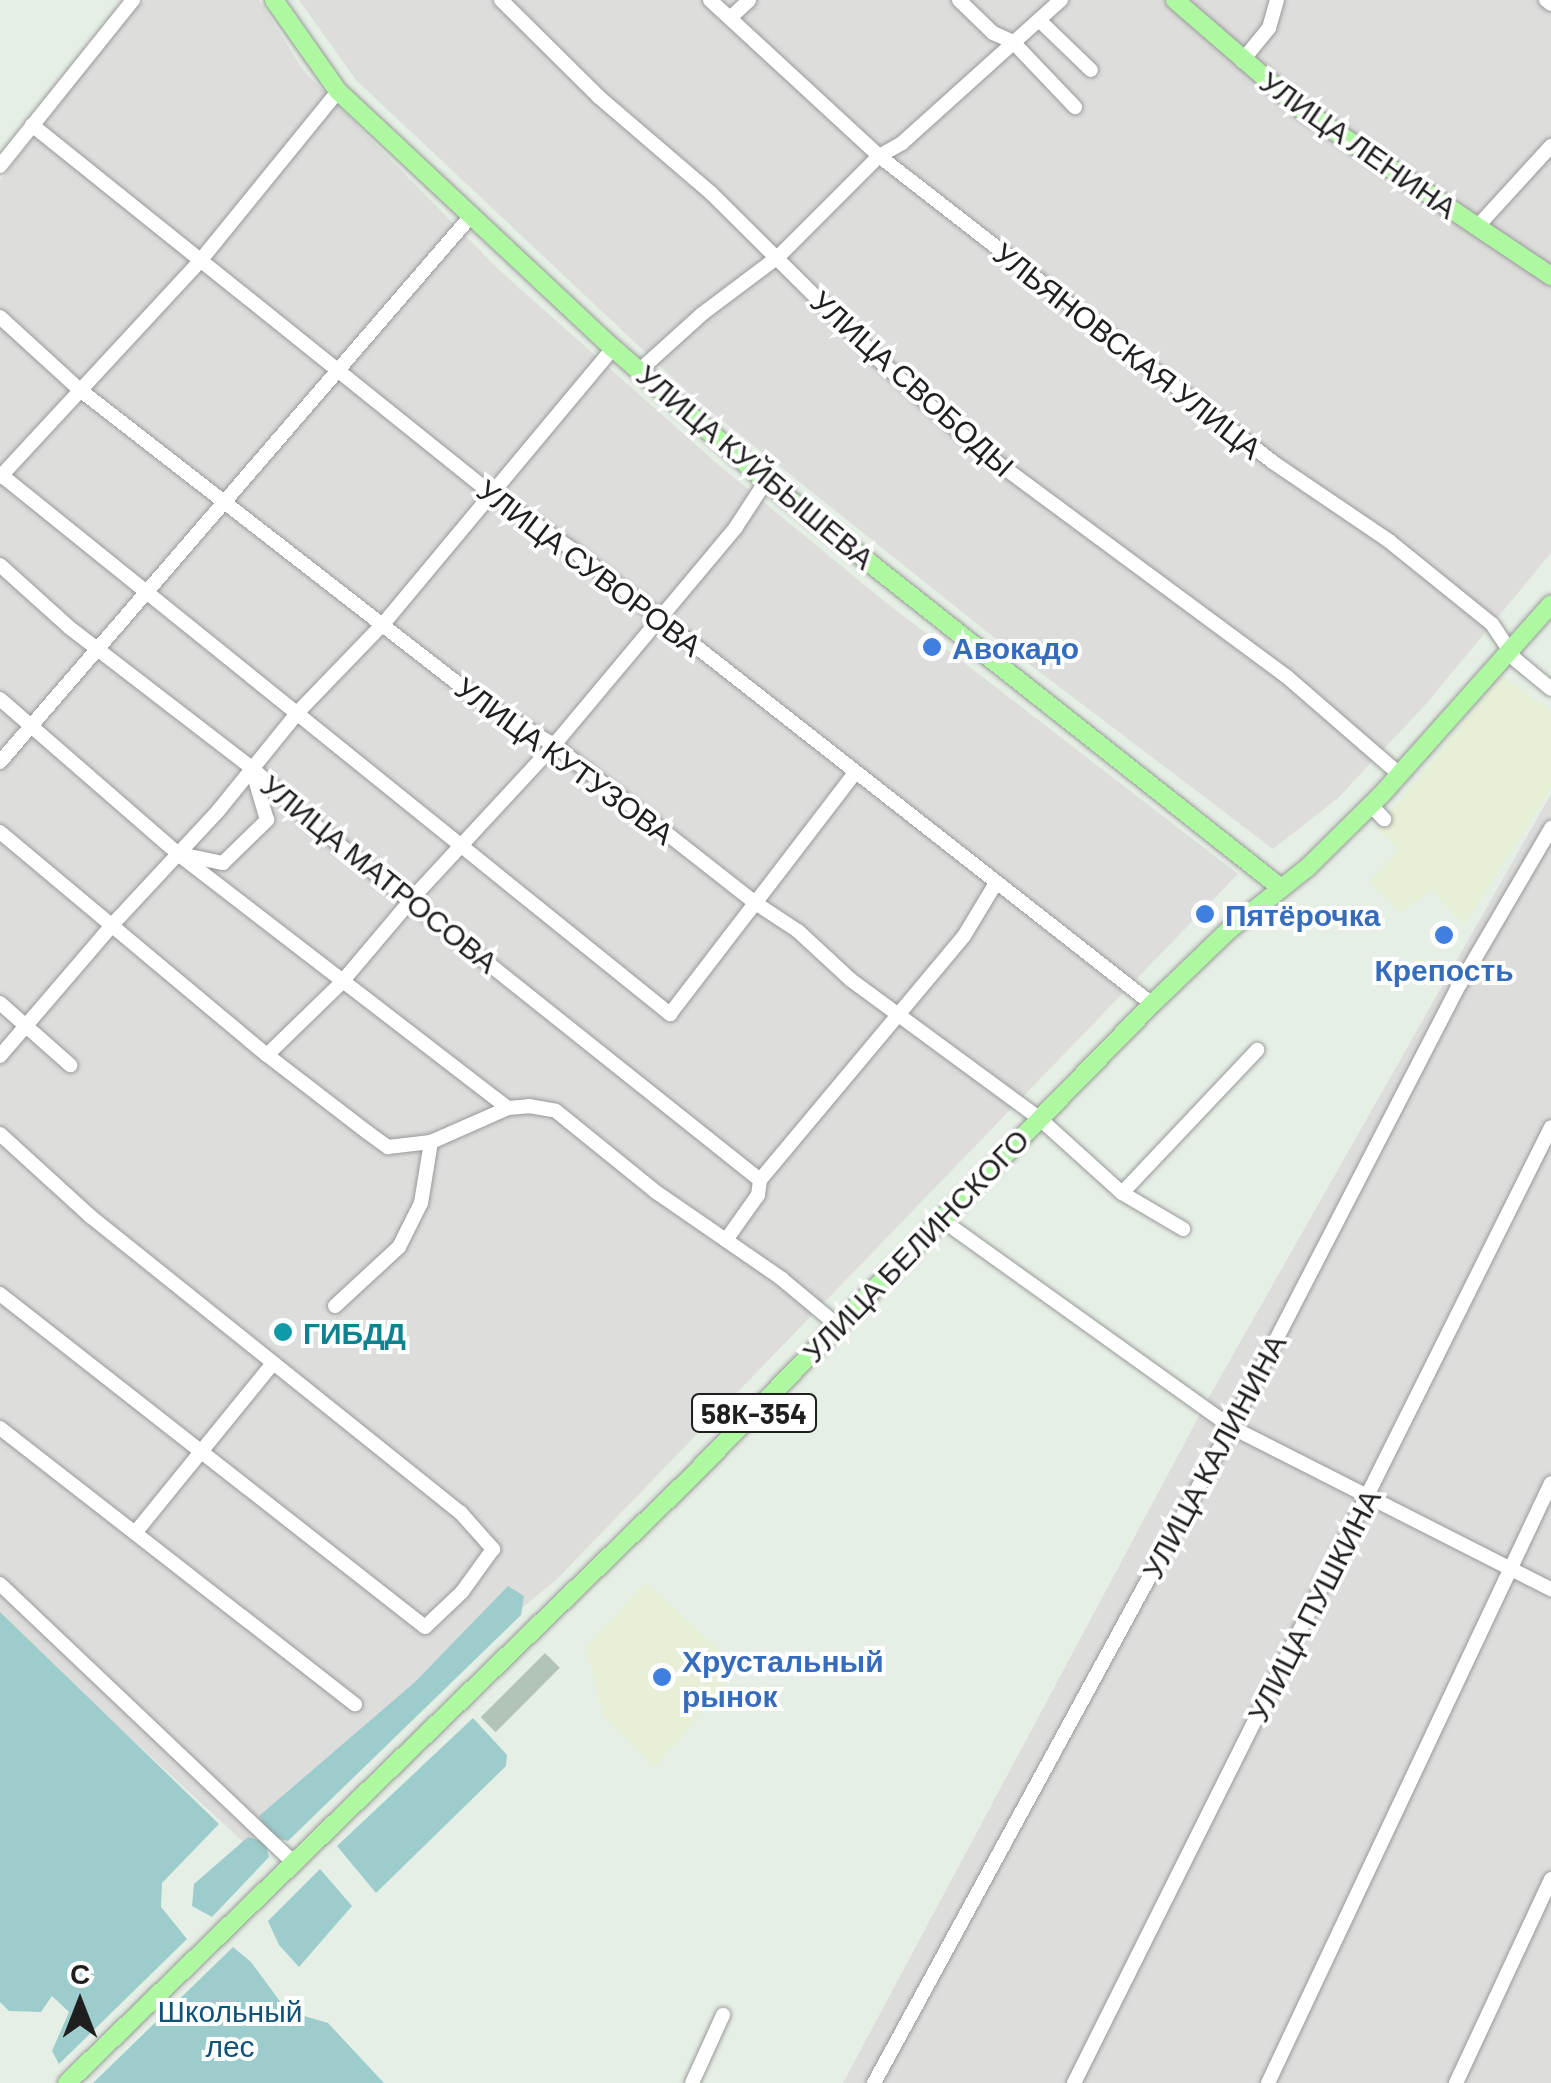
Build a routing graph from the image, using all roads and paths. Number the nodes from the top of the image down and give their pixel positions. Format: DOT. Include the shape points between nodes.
graph roads {
  1 [pos="134,0"];
  2 [pos="274,0"];
  3 [pos="501,0"];
  4 [pos="710,0"];
  5 [pos="749,0"];
  6 [pos="960,0"];
  7 [pos="1061,0"];
  8 [pos="1176,0"];
  9 [pos="1277,0"];
  10 [pos="730,18"];
  11 [pos="1039,20"];
  12 [pos="1012,42"];
  13 [pos="1242,61"];
  14 [pos="1090,70"];
  15 [pos="338,91"];
  16 [pos="1075,107"];
  17 [pos="32,125"];
  18 [pos="1551,146"];
  19 [pos="879,156"];
  20 [pos="0,166"];
  21 [pos="471,216"];
  22 [pos="1478,227"];
  23 [pos="778,257"];
  24 [pos="200,260"];
  25 [pos="1551,276"];
  26 [pos="0,317"];
  27 [pos="612,348"];
  28 [pos="342,370"];
  29 [pos="640,370"];
  30 [pos="80,390"];
  31 [pos="0,475"];
  32 [pos="766,481"];
  33 [pos="492,494"];
  34 [pos="229,502"];
  35 [pos="0,565"];
  36 [pos="149,594"];
  37 [pos="1551,604"];
  38 [pos="658,618"];
  39 [pos="384,623"];
  40 [pos="98,650"];
  41 [pos="1508,650"];
  42 [pos="1551,689"];
  43 [pos="0,700"];
  44 [pos="299,711"];
  45 [pos="31,725"];
  46 [pos="554,745"];
  47 [pos="0,762"];
  48 [pos="252,768"];
  49 [pos="855,773"];
  50 [pos="1398,773"];
  51 [pos="1370,804"];
  52 [pos="1384,819"];
  53 [pos="1551,828"];
  54 [pos="0,832"];
  55 [pos="460,846"];
  56 [pos="178,854"];
  57 [pos="996,884"];
  58 [pos="1281,888"];
  59 [pos="409,902"];
  60 [pos="757,904"];
  61 [pos="112,924"];
  62 [pos="341,983"];
  63 [pos="0,1003"];
  64 [pos="1152,1004"];
  65 [pos="899,1013"];
  66 [pos="24,1025"];
  67 [pos="1256,1050"];
  68 [pos="267,1055"];
  69 [pos="0,1056"];
  70 [pos="70,1065"];
  71 [pos="508,1108"];
  72 [pos="1039,1118"];
  73 [pos="1551,1127"];
  74 [pos="0,1134"];
  75 [pos="431,1142"];
  76 [pos="760,1180"];
  77 [pos="1122,1193"];
  78 [pos="942,1220"];
  79 [pos="1183,1230"];
  80 [pos="726,1240"];
  81 [pos="0,1294"];
  82 [pos="335,1306"];
  83 [pos="837,1324"];
  84 [pos="273,1363"];
  85 [pos="0,1428"];
  86 [pos="1231,1428"];
  87 [pos="203,1448"];
  88 [pos="1551,1483"];
  89 [pos="1368,1497"];
  90 [pos="135,1533"];
  91 [pos="1510,1569"];
  92 [pos="0,1584"];
  93 [pos="1551,1589"];
  94 [pos="355,1704"];
  95 [pos="295,1864"];
  96 [pos="1551,1879"];
  97 [pos="723,2015"];
  98 [pos="68,2083"];
  99 [pos="692,2083"];
  100 [pos="874,2083"];
  101 [pos="1074,2083"];
  102 [pos="1268,2083"];
  103 [pos="1456,2083"];
  1 -- 17 [label="street"];
  2 -- 15 [label="main road, УЛИЦА КУЙБЫШЕВА"];
  3 -- 23 [label="street, УЛИЦА СВОБОДЫ"];
  4 -- 10 [label="street, УЛЬЯНОВСКАЯ УЛИЦА"];
  5 -- 10 [label="street"];
  6 -- 12 [label="street" via="992,34"];
  7 -- 11 [label="street"];
  8 -- 13 [label="main road, УЛИЦА ЛЕНИНА"];
  9 -- 13 [label="street" via="1269,28"];
  10 -- 19 [label="street, УЛЬЯНОВСКАЯ УЛИЦА"];
  11 -- 12 [label="street"];
  11 -- 14 [label="street"];
  12 -- 16 [label="street"];
  12 -- 19 [label="street" via="902,143"];
  13 -- 22 [label="main road, УЛИЦА ЛЕНИНА" via="1300,108"];
  15 -- 21 [label="main road, УЛИЦА КУЙБЫШЕВА"];
  15 -- 24 [label="street"];
  17 -- 20 [label="street"];
  17 -- 24 [label="street, УЛИЦА СУВОРОВА"];
  18 -- 22 [label="street"];
  19 -- 23 [label="street"];
  19 -- 41 [label="street, УЛЬЯНОВСКАЯ УЛИЦА" via="1274,463 1389,541 1492,624"];
  21 -- 27 [label="main road, УЛИЦА КУЙБЫШЕВА"];
  21 -- 28 [label="street"];
  22 -- 25 [label="main road, УЛИЦА ЛЕНИНА"];
  23 -- 29 [label="street"];
  23 -- 50 [label="street, УЛИЦА СВОБОДЫ" via="979,449 1286,676"];
  24 -- 28 [label="street, УЛИЦА СУВОРОВА"];
  24 -- 30 [label="street"];
  26 -- 30 [label="street, УЛИЦА КУТУЗОВА"];
  27 -- 29 [label="main road, УЛИЦА КУЙБЫШЕВА"];
  27 -- 33 [label="street"];
  28 -- 33 [label="street, УЛИЦА СУВОРОВА"];
  28 -- 34 [label="street"];
  29 -- 32 [label="main road, УЛИЦА КУЙБЫШЕВА"];
  30 -- 31 [label="street"];
  30 -- 34 [label="street, УЛИЦА КУТУЗОВА"];
  31 -- 36 [label="street"];
  32 -- 38 [label="street"];
  32 -- 58 [label="main road, УЛИЦА КУЙБЫШЕВА"];
  33 -- 38 [label="street, УЛИЦА СУВОРОВА"];
  33 -- 39 [label="street"];
  34 -- 36 [label="street"];
  34 -- 39 [label="street, УЛИЦА КУТУЗОВА"];
  35 -- 40 [label="street, УЛИЦА МАТРОСОВА"];
  36 -- 40 [label="street"];
  36 -- 44 [label="street"];
  37 -- 41 [label="main road, УЛИЦА БЕЛИНСКОГО"];
  38 -- 46 [label="street"];
  38 -- 49 [label="street, УЛИЦА СУВОРОВА"];
  39 -- 44 [label="street"];
  39 -- 46 [label="street, УЛИЦА КУТУЗОВА" via="479,700"];
  40 -- 45 [label="street"];
  40 -- 48 [label="street, УЛИЦА МАТРОСОВА"];
  41 -- 42 [label="street, УЛЬЯНОВСКАЯ УЛИЦА"];
  41 -- 50 [label="main road, УЛИЦА БЕЛИНСКОГО"];
  43 -- 45 [label="street"];
  44 -- 48 [label="street"];
  44 -- 55 [label="street"];
  45 -- 47 [label="street"];
  45 -- 56 [label="street"];
  46 -- 55 [label="street"];
  46 -- 60 [label="street, УЛИЦА КУТУЗОВА"];
  48 -- 56 [label="street"];
  48 -- 56 [label="street" via="267,820 224,863"];
  48 -- 59 [label="street, УЛИЦА МАТРОСОВА"];
  49 -- 57 [label="street, УЛИЦА СУВОРОВА"];
  49 -- 60 [label="street"];
  50 -- 51 [label="main road, УЛИЦА БЕЛИНСКОГО"];
  51 -- 52 [label="street"];
  51 -- 58 [label="main road, УЛИЦА БЕЛИНСКОГО"];
  53 -- 86 [label="street, УЛИЦА КАЛИНИНА" via="1460,984"];
  54 -- 61 [label="street"];
  55 -- 59 [label="street"];
  55 -- 60 [label="street" via="670,1014"];
  56 -- 61 [label="street"];
  56 -- 62 [label="street" via="289,935"];
  57 -- 64 [label="street, УЛИЦА СУВОРОВА"];
  57 -- 65 [label="street" via="964,936"];
  58 -- 64 [label="main road, УЛИЦА БЕЛИНСКОГО / 58К-354"];
  59 -- 62 [label="street"];
  59 -- 76 [label="street, УЛИЦА МАТРОСОВА"];
  60 -- 65 [label="street, УЛИЦА КУТУЗОВА"];
  61 -- 66 [label="street"];
  61 -- 68 [label="street"];
  62 -- 68 [label="street"];
  62 -- 71 [label="street"];
  63 -- 66 [label="street"];
  64 -- 72 [label="main road, УЛИЦА БЕЛИНСКОГО / 58К-354"];
  65 -- 72 [label="street, УЛИЦА КУТУЗОВА"];
  65 -- 76 [label="street"];
  66 -- 69 [label="street"];
  66 -- 70 [label="street"];
  67 -- 77 [label="street"];
  68 -- 75 [label="street" via="388,1147"];
  71 -- 75 [label="street"];
  71 -- 80 [label="street" via="556,1111"];
  72 -- 77 [label="street, УЛИЦА КУТУЗОВА"];
  72 -- 78 [label="main road, УЛИЦА БЕЛИНСКОГО / 58К-354"];
  73 -- 89 [label="street, УЛИЦА ПУШКИНА"];
  74 -- 84 [label="street"];
  75 -- 82 [label="street" via="421,1203 399,1247"];
  76 -- 80 [label="street" via="758,1195"];
  77 -- 79 [label="street, УЛИЦА КУТУЗОВА"];
  78 -- 83 [label="main road, УЛИЦА БЕЛИНСКОГО / 58К-354"];
  78 -- 86 [label="street"];
  80 -- 83 [label="street"];
  81 -- 87 [label="street"];
  83 -- 95 [label="main road, УЛИЦА БЕЛИНСКОГО / 58К-354" via="691,1478"];
  84 -- 87 [label="street"];
  84 -- 87 [label="street" via="460,1512 493,1549 462,1592 425,1627"];
  85 -- 90 [label="street"];
  86 -- 89 [label="street"];
  86 -- 100 [label="street, УЛИЦА КАЛИНИНА"];
  87 -- 90 [label="street"];
  88 -- 91 [label="street"];
  89 -- 91 [label="street"];
  89 -- 101 [label="street, УЛИЦА ПУШКИНА"];
  90 -- 94 [label="street"];
  91 -- 93 [label="street"];
  91 -- 102 [label="street"];
  92 -- 95 [label="street"];
  95 -- 98 [label="main road, УЛИЦА БЕЛИНСКОГО / 58К-354"];
  96 -- 103 [label="street"];
  97 -- 99 [label="street"];
}
